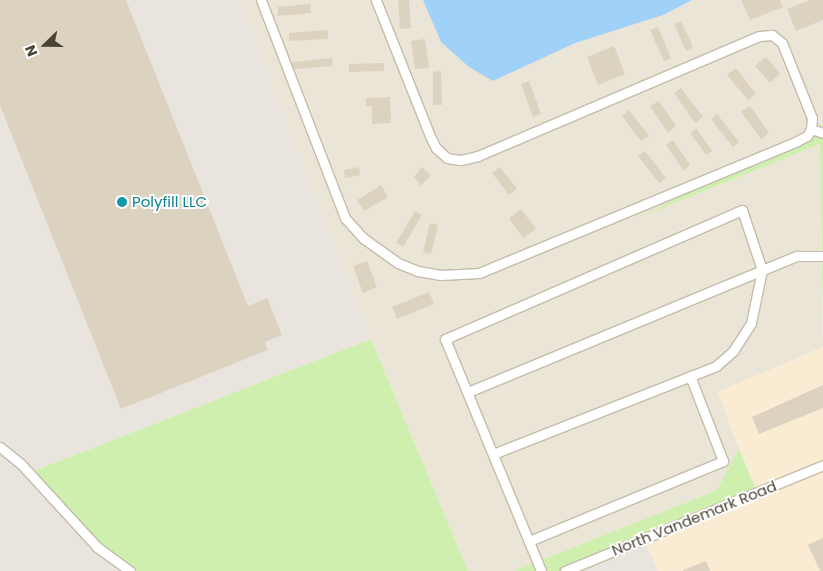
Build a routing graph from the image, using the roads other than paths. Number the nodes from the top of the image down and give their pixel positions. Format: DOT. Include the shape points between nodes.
graph roads {
  1 [pos="261,0"];
  2 [pos="376,0"];
  3 [pos="811,129"];
  4 [pos="823,133"];
  5 [pos="823,256"];
  6 [pos="762,270"];
  7 [pos="690,376"];
  8 [pos="468,392"];
  9 [pos="0,447"];
  10 [pos="493,454"];
  11 [pos="823,465"];
  12 [pos="529,541"];
  13 [pos="130,571"];
  14 [pos="541,571"];
  15 [pos="565,571"];
  1 -- 3 [label="street" via="345,218 370,243 398,263 418,271 479,273 797,141 807,136"];
  2 -- 3 [label="street" via="430,136 436,148 447,158 460,160 478,156 750,40 772,35 782,43 812,118"];
  3 -- 4 [label="street"];
  5 -- 6 [label="street" via="797,256"];
  6 -- 7 [label="street" via="750,324 733,351 716,366"];
  6 -- 8 [label="street"];
  6 -- 8 [label="street" via="742,210 445,339"];
  7 -- 10 [label="street"];
  7 -- 12 [label="street" via="723,461"];
  8 -- 10 [label="street"];
  9 -- 13 [label="street" via="22,464 97,547"];
  10 -- 12 [label="street"];
  11 -- 15 [label="street, North Vandemark Road"];
  12 -- 14 [label="street"];
}
